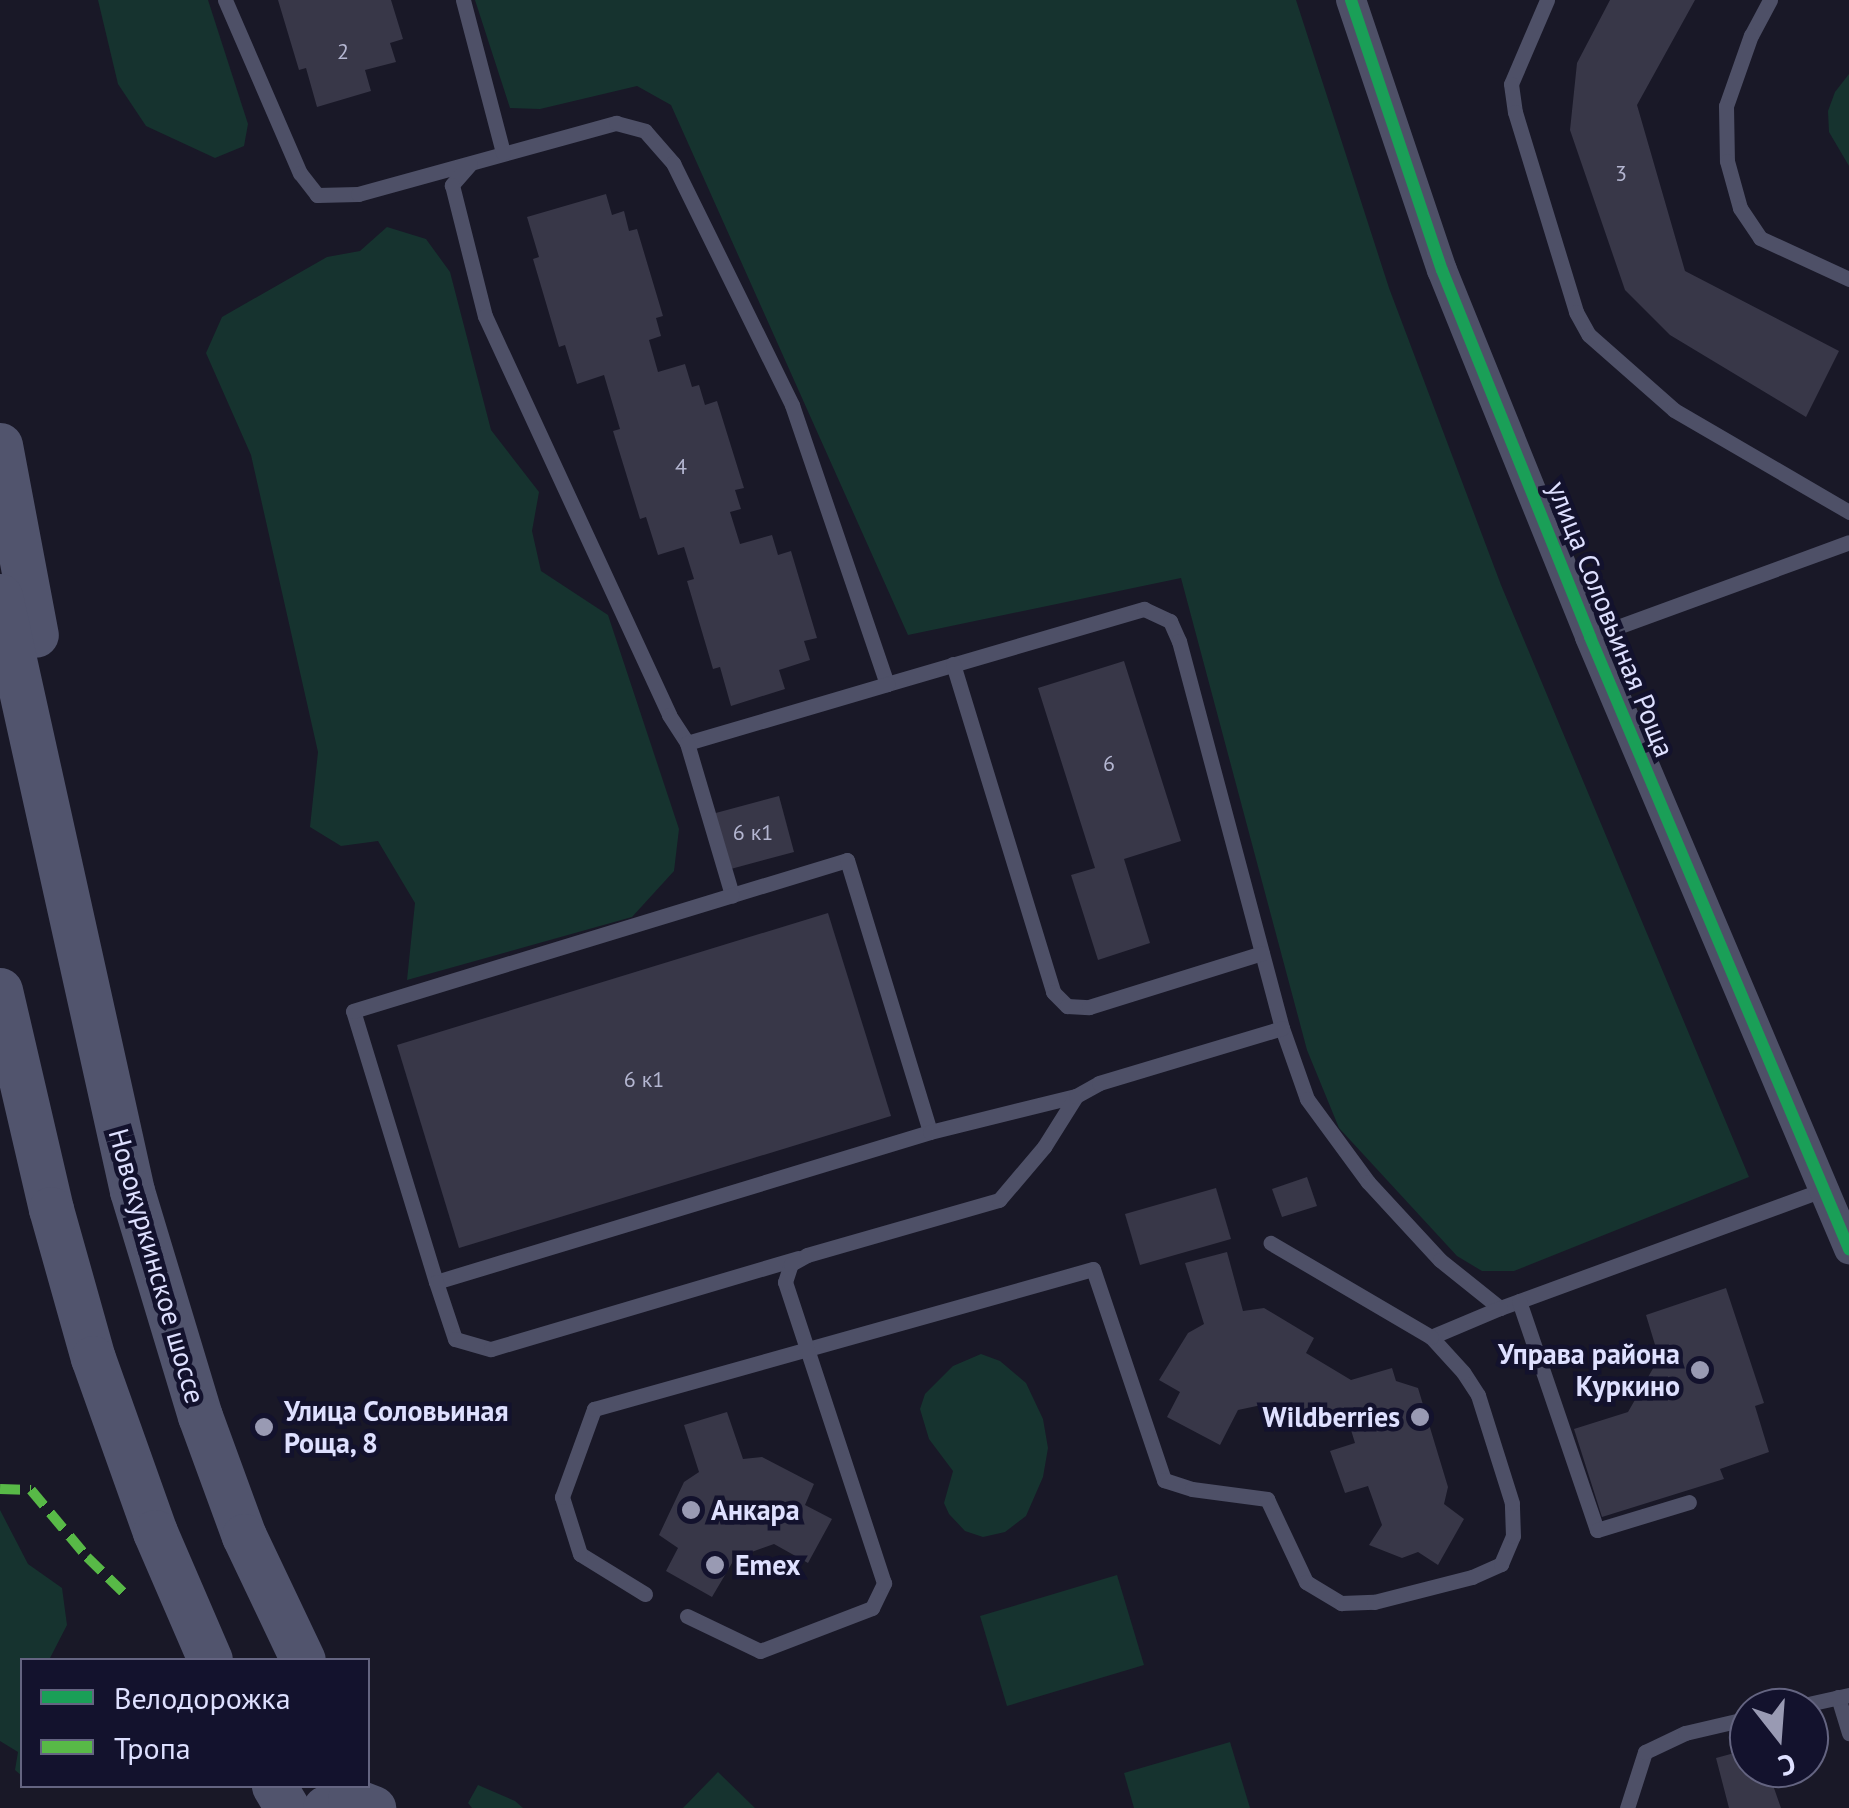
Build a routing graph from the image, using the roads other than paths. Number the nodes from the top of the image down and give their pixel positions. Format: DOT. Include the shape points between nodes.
graph roads {
  1 [pos="226,0"];
  2 [pos="463,0"];
  3 [pos="1350,0"];
  4 [pos="1547,0"];
  5 [pos="1770,0"];
  6 [pos="504,153"];
  7 [pos="470,164"];
  8 [pos="1849,279"];
  9 [pos="0,445"];
  10 [pos="1849,512"];
  11 [pos="1849,542"];
  12 [pos="0,596"];
  13 [pos="1590,637"];
  14 [pos="953,664"];
  15 [pos="887,684"];
  16 [pos="687,743"];
  17 [pos="60,855"];
  18 [pos="732,895"];
  19 [pos="1262,953"];
  20 [pos="0,990"];
  21 [pos="1282,1028"];
  22 [pos="1076,1096"];
  23 [pos="930,1132"];
  24 [pos="1823,1190"];
  25 [pos="1271,1242"];
  26 [pos="1849,1249"];
  27 [pos="807,1255"];
  28 [pos="436,1282"];
  29 [pos="1519,1301"];
  30 [pos="1500,1308"];
  31 [pos="1432,1336"];
  32 [pos="807,1348"];
  33 [pos="1690,1502"];
  34 [pos="646,1594"];
  35 [pos="687,1616"];
  36 [pos="298,1653"];
  37 [pos="209,1658"];
  38 [pos="1843,1696"];
  39 [pos="1729,1722"];
  40 [pos="1849,1732"];
  41 [pos="325,1808"];
  42 [pos="375,1808"];
  43 [pos="1627,1808"];
  1 -- 7 [label="lane" via="300,173 317,195 358,194"];
  2 -- 6 [label="lane"];
  3 -- 13 [label="street, улица Соловьиная Роща" via="1442,270"];
  4 -- 10 [label="lane" via="1511,84 1576,312 1589,335 1674,410"];
  5 -- 8 [label="lane" via="1726,106 1727,161 1740,208 1760,238"];
  6 -- 7 [label="lane"];
  6 -- 15 [label="lane" via="616,123 646,131 673,163 792,405"];
  7 -- 16 [label="lane" via="452,185 484,316"];
  9 -- 17 [label="main road, Новокуркинское шоссе" via="38,641"];
  11 -- 13 [label="lane"];
  12 -- 17 [label="main road, Новокуркинское шоссе"];
  13 -- 24 [label="street, улица Соловьиная Роща"];
  14 -- 15 [label="lane"];
  14 -- 19 [label="lane" via="1053,992 1067,1006 1089,1006"];
  14 -- 19 [label="lane" via="1144,608 1170,622"];
  15 -- 16 [label="lane"];
  16 -- 18 [label="lane"];
  17 -- 36 [label="main road, Новокуркинское шоссе" via="132,1191 200,1416"];
  18 -- 23 [label="lane" via="846,860"];
  18 -- 28 [label="lane" via="353,1011"];
  19 -- 21 [label="lane"];
  20 -- 37 [label="main road" via="93,1358"];
  21 -- 22 [label="lane" via="1099,1083"];
  21 -- 30 [label="lane" via="1307,1099 1328,1132 1440,1260"];
  22 -- 23 [label="lane"];
  22 -- 27 [label="lane" via="1035,1160 999,1200"];
  23 -- 28 [label="lane"];
  24 -- 26 [label="street, улица Соловьиная Роща"];
  24 -- 29 [label="lane"];
  25 -- 31 [label="lane"];
  27 -- 28 [label="lane" via="490,1348 455,1339"];
  27 -- 32 [label="lane" via="791,1264 785,1282"];
  29 -- 30 [label="lane"];
  29 -- 33 [label="lane" via="1597,1530"];
  30 -- 31 [label="lane"];
  31 -- 32 [label="lane" via="1478,1396 1512,1503 1513,1536 1501,1564 1472,1577 1342,1604 1306,1582 1266,1499 1164,1480 1093,1268"];
  32 -- 34 [label="lane" via="594,1409 562,1497 580,1554"];
  32 -- 35 [label="lane" via="884,1583 872,1608 760,1651"];
  38 -- 40 [label="lane"];
  39 -- 43 [label="lane" via="1685,1732 1646,1752"];
  41 -- 42 [label="main road" via="350,1799"];
}
